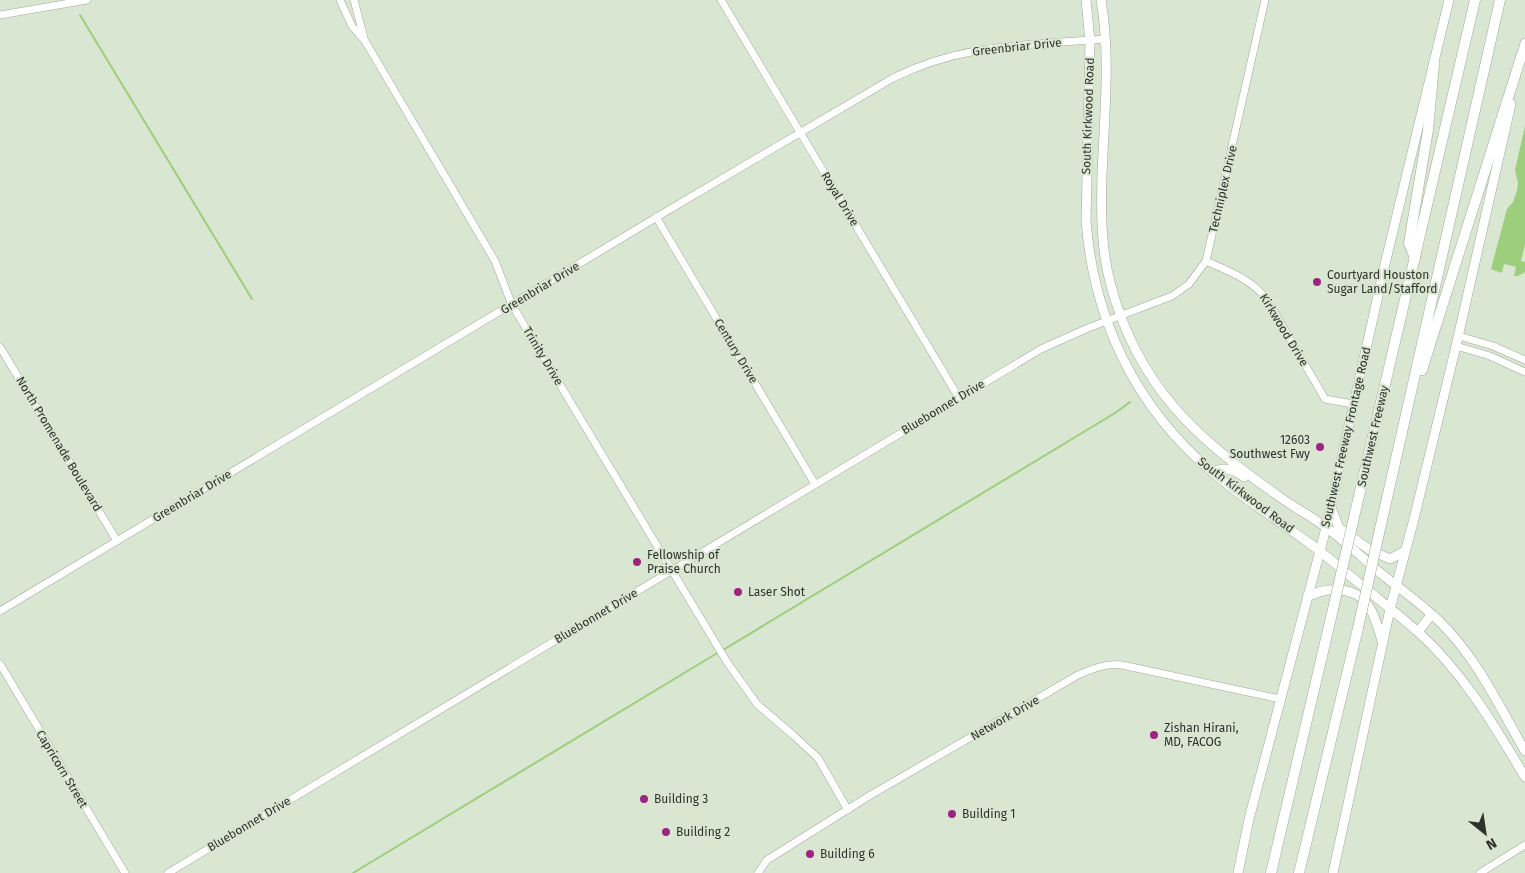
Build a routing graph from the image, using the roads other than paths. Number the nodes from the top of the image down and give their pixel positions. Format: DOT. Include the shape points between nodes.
graph roads {
  1 [pos="87,0"];
  2 [pos="340,0"];
  3 [pos="354,0"];
  4 [pos="720,0"];
  5 [pos="1086,0"];
  6 [pos="1101,0"];
  7 [pos="1265,0"];
  8 [pos="1449,0"];
  9 [pos="1475,0"];
  10 [pos="1500,0"];
  11 [pos="61,2"];
  12 [pos="0,15"];
  13 [pos="1106,40"];
  14 [pos="365,41"];
  15 [pos="1090,41"];
  16 [pos="1525,43"];
  17 [pos="1522,54"];
  18 [pos="1434,64"];
  19 [pos="800,133"];
  20 [pos="1087,180"];
  21 [pos="1102,180"];
  22 [pos="656,218"];
  23 [pos="1104,250"];
  24 [pos="1090,251"];
  25 [pos="1415,258"];
  26 [pos="1206,260"];
  27 [pos="512,305"];
  28 [pos="1120,316"];
  29 [pos="1106,321"];
  30 [pos="1459,336"];
  31 [pos="1456,346"];
  32 [pos="0,347"];
  33 [pos="1525,360"];
  34 [pos="1525,372"];
  35 [pos="959,398"];
  36 [pos="1353,404"];
  37 [pos="1405,421"];
  38 [pos="1188,450"];
  39 [pos="1230,460"];
  40 [pos="1212,472"];
  41 [pos="1258,482"];
  42 [pos="815,484"];
  43 [pos="1330,504"];
  44 [pos="1326,528"];
  45 [pos="117,541"];
  46 [pos="1319,551"];
  47 [pos="1405,551"];
  48 [pos="671,570"];
  49 [pos="1397,586"];
  50 [pos="1307,597"];
  51 [pos="1390,609"];
  52 [pos="0,611"];
  53 [pos="1431,614"];
  54 [pos="1418,632"];
  55 [pos="1382,644"];
  56 [pos="0,664"];
  57 [pos="1280,699"];
  58 [pos="1525,751"];
  59 [pos="1525,777"];
  60 [pos="848,810"];
  61 [pos="1525,845"];
  62 [pos="125,873"];
  63 [pos="168,873"];
  64 [pos="758,873"];
  65 [pos="1238,873"];
  66 [pos="1271,873"];
  67 [pos="1299,873"];
  68 [pos="1333,873"];
  69 [pos="1480,873"];
  1 -- 11 [label="street"];
  2 -- 14 [label="street, Trinity Drive" via="352,26"];
  3 -- 14 [label="street, Trinity Drive"];
  4 -- 19 [label="street, Royal Drive"];
  5 -- 15 [label="main road, South Kirkwood Road"];
  6 -- 13 [label="main road, South Kirkwood Road"];
  7 -- 26 [label="street, Techniplex Drive"];
  8 -- 18 [label="main road, Southwest Freeway Frontage Road"];
  9 -- 25 [label="highway, Southwest Freeway"];
  10 -- 37 [label="highway"];
  11 -- 12 [label="street"];
  13 -- 15 [label="street, Greenbriar Drive"];
  13 -- 21 [label="main road, South Kirkwood Road"];
  14 -- 27 [label="street, Trinity Drive" via="496,261"];
  15 -- 19 [label="street, Greenbriar Drive" via="986,48 932,62 893,78"];
  15 -- 20 [label="main road, South Kirkwood Road"];
  16 -- 17 [label="main road"];
  17 -- 30 [label="main road"];
  17 -- 37 [label="highway"];
  18 -- 25 [label="highway" via="1428,130 1409,242"];
  18 -- 36 [label="main road, Southwest Freeway Frontage Road"];
  19 -- 22 [label="street, Greenbriar Drive"];
  19 -- 35 [label="street, Royal Drive"];
  20 -- 21 [label="main road"];
  20 -- 24 [label="main road, South Kirkwood Road" via="1086,221"];
  21 -- 23 [label="main road, South Kirkwood Road"];
  22 -- 27 [label="street, Greenbriar Drive"];
  22 -- 42 [label="street, Century Drive"];
  23 -- 24 [label="main road"];
  23 -- 28 [label="main road, South Kirkwood Road" via="1110,286"];
  24 -- 29 [label="main road, South Kirkwood Road"];
  25 -- 66 [label="highway, Southwest Freeway, bridge"];
  26 -- 28 [label="street, Techniplex Drive" via="1182,290"];
  26 -- 36 [label="street, Kirkwood Drive" via="1260,290 1325,398"];
  27 -- 45 [label="street, Greenbriar Drive"];
  27 -- 48 [label="street, Trinity Drive"];
  28 -- 29 [label="street, Techniplex Drive"];
  28 -- 39 [label="main road, South Kirkwood Road" via="1130,343 1167,400"];
  29 -- 35 [label="street, Bluebonnet Drive" via="1041,349"];
  29 -- 38 [label="main road, South Kirkwood Road" via="1141,393"];
  30 -- 31 [label="main road"];
  30 -- 33 [label="street"];
  31 -- 34 [label="street" via="1490,356"];
  31 -- 47 [label="main road"];
  32 -- 45 [label="street, North Promenade Boulevard"];
  35 -- 42 [label="street, Bluebonnet Drive"];
  36 -- 43 [label="main road, Southwest Freeway Frontage Road"];
  37 -- 67 [label="highway, bridge"];
  38 -- 39 [label="main road" via="1195,450 1212,464 1224,464"];
  38 -- 40 [label="main road, South Kirkwood Road"];
  39 -- 41 [label="main road, South Kirkwood Road"];
  40 -- 41 [label="main road" via="1229,469"];
  40 -- 46 [label="main road, South Kirkwood Road"];
  41 -- 44 [label="main road, South Kirkwood Road"];
  42 -- 48 [label="street, Bluebonnet Drive"];
  43 -- 44 [label="main road, Southwest Freeway Frontage Road"];
  43 -- 47 [label="main road" via="1339,528 1370,550 1390,559"];
  44 -- 46 [label="main road, Southwest Freeway Frontage Road"];
  44 -- 49 [label="main road, South Kirkwood Road"];
  45 -- 52 [label="street, Greenbriar Drive"];
  46 -- 50 [label="main road, Southwest Freeway Frontage Road"];
  46 -- 51 [label="main road, South Kirkwood Road"];
  47 -- 49 [label="main road"];
  48 -- 60 [label="street, Trinity Drive" via="714,642 757,704 818,758"];
  48 -- 63 [label="street, Bluebonnet Drive"];
  49 -- 51 [label="main road"];
  49 -- 53 [label="main road, South Kirkwood Road"];
  50 -- 55 [label="main road" via="1323,590 1352,592 1364,600 1375,618"];
  50 -- 57 [label="main road, Southwest Freeway Frontage Road"];
  51 -- 54 [label="main road, South Kirkwood Road"];
  51 -- 55 [label="main road"];
  53 -- 54 [label="main road"];
  53 -- 58 [label="main road, South Kirkwood Road" via="1478,668"];
  54 -- 59 [label="main road, South Kirkwood Road" via="1477,700"];
  55 -- 68 [label="main road"];
  56 -- 62 [label="street, Capricorn Street"];
  57 -- 60 [label="street, Network Drive" via="1122,665 1095,667"];
  57 -- 65 [label="main road, Southwest Freeway Frontage Road"];
  60 -- 64 [label="street, Network Drive" via="767,860"];
  61 -- 69 [label="street"];
}
